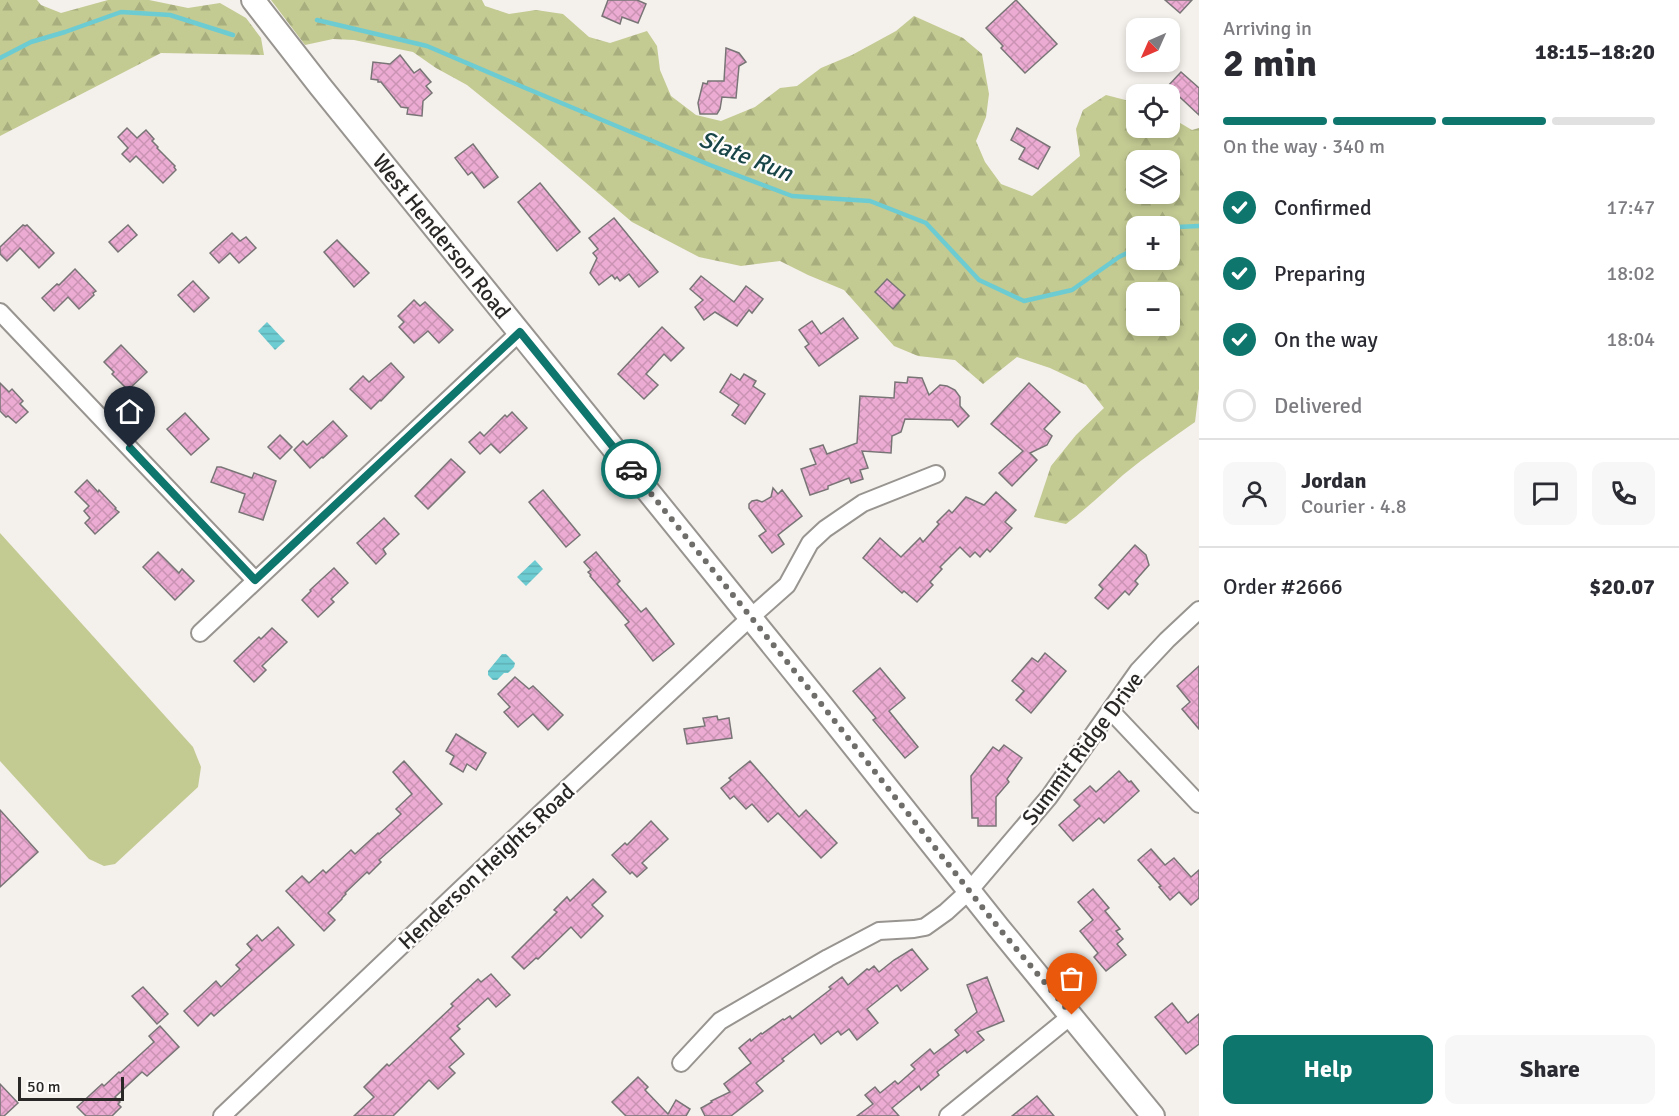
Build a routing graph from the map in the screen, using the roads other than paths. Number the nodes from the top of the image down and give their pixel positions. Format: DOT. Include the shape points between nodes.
graph roads {
  1 [pos="253,0"];
  2 [pos="0,312"];
  3 [pos="520,332"];
  4 [pos="936,474"];
  5 [pos="255,580"];
  6 [pos="1199,610"];
  7 [pos="751,617"];
  8 [pos="200,633"];
  9 [pos="1111,711"];
  10 [pos="1199,804"];
  11 [pos="969,891"];
  12 [pos="1072,1015"];
  13 [pos="681,1063"];
  14 [pos="222,1116"];
  15 [pos="948,1116"];
  16 [pos="1153,1116"];
  1 -- 3 [label="main road, West Henderson Road"];
  2 -- 5 [label="street"];
  3 -- 5 [label="street"];
  3 -- 7 [label="main road, West Henderson Road"];
  4 -- 7 [label="street, Henderson Heights Road" via="863,503 825,529 810,543 787,585"];
  5 -- 8 [label="street"];
  6 -- 9 [label="street, Summit Ridge Drive" via="1138,671"];
  7 -- 11 [label="main road, West Henderson Road"];
  7 -- 14 [label="street, Henderson Heights Road"];
  9 -- 10 [label="street"];
  9 -- 11 [label="street, Summit Ridge Drive" via="1049,797"];
  11 -- 12 [label="main road, West Henderson Road"];
  11 -- 13 [label="street, Summit Ridge Drive" via="925,927 879,931 720,1021"];
  12 -- 15 [label="street"];
  12 -- 16 [label="main road, West Henderson Road"];
}
